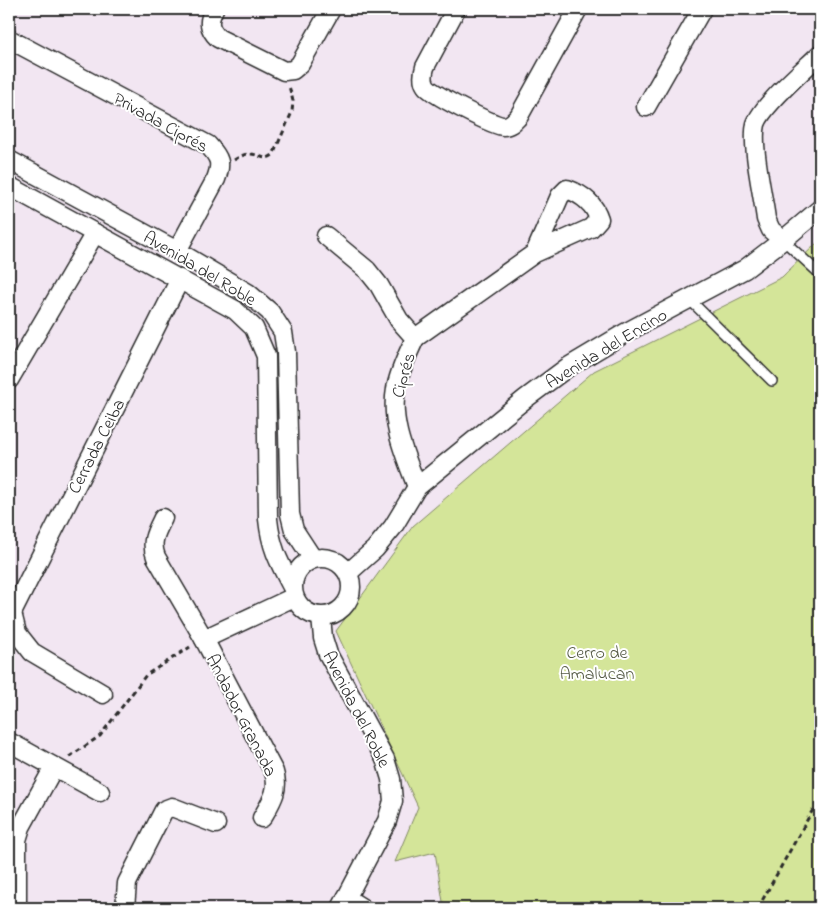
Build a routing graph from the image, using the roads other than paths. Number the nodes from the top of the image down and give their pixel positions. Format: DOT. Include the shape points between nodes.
graph roads {
  1 [pos="214,9"];
  2 [pos="331,9"];
  3 [pos="456,9"];
  4 [pos="578,9"];
  5 [pos="702,9"];
  6 [pos="9,39"];
  7 [pos="820,54"];
  8 [pos="646,107"];
  9 [pos="9,160"];
  10 [pos="9,186"];
  11 [pos="820,209"];
  12 [pos="95,232"];
  13 [pos="326,236"];
  14 [pos="783,240"];
  15 [pos="177,251"];
  16 [pos="535,253"];
  17 [pos="820,274"];
  18 [pos="180,279"];
  19 [pos="689,299"];
  20 [pos="415,338"];
  21 [pos="9,380"];
  22 [pos="772,381"];
  23 [pos="417,487"];
  24 [pos="163,518"];
  25 [pos="313,559"];
  26 [pos="348,573"];
  27 [pos="293,592"];
  28 [pos="10,612"];
  29 [pos="321,617"];
  30 [pos="204,639"];
  31 [pos="103,694"];
  32 [pos="9,742"];
  33 [pos="54,767"];
  34 [pos="100,792"];
  35 [pos="262,818"];
  36 [pos="216,824"];
  37 [pos="344,903"];
  38 [pos="130,906"];
  39 [pos="17,908"];
  40 [pos="362,908"];
  1 -- 2 [label="street" via="211,31 218,38 288,70 300,64"];
  3 -- 4 [label="street" via="425,68 423,78 427,88 436,94 501,126 511,124 519,116"];
  5 -- 8 [label="street"];
  6 -- 15 [label="street, Privada Ciprés" via="208,145 218,155 220,168 216,179"];
  7 -- 14 [label="street" via="767,106 757,123 755,141 766,219 771,230"];
  9 -- 15 [label="street, Avenida del Roble"];
  10 -- 12 [label="street, Avenida del Roble"];
  11 -- 14 [label="street, Avenida del Encino"];
  12 -- 18 [label="street, Avenida del Roble"];
  12 -- 21 [label="street"];
  13 -- 20 [label="street, Ciprés" via="368,270 399,320"];
  14 -- 17 [label="lane"];
  14 -- 19 [label="street, Avenida del Encino" via="745,268"];
  15 -- 25 [label="street, Avenida del Roble" via="248,293 270,312 283,332 290,514 294,530"];
  16 -- 16 [label="street" via="591,228 599,219 596,208 578,193 566,189"];
  16 -- 20 [label="street"];
  18 -- 27 [label="street, Avenida del Roble" via="235,310 254,328 266,356 270,540"];
  18 -- 28 [label="street, Cerrada Ceiba"];
  19 -- 22 [label="lane"];
  19 -- 23 [label="street, Avenida del Encino" via="568,367"];
  20 -- 23 [label="street, Ciprés" via="402,367 394,414"];
  23 -- 26 [label="street, Avenida del Encino" via="375,549"];
  24 -- 30 [label="street, Andador Granada" via="152,542 153,550"];
  25 -- 26 [label="street" via="326,558 339,563"];
  25 -- 27 [label="street" via="298,570"];
  26 -- 29 [label="street" via="351,597 344,608 333,615"];
  27 -- 29 [label="street" via="300,607"];
  27 -- 30 [label="street"];
  28 -- 31 [label="street" via="16,633 32,652"];
  29 -- 37 [label="street, Avenida del Roble" via="328,654 385,759 393,801"];
  30 -- 35 [label="street, Andador Granada" via="274,772 276,788"];
  32 -- 33 [label="street"];
  33 -- 34 [label="street"];
  33 -- 39 [label="street" via="17,840"];
  36 -- 38 [label="street" via="172,807 164,810 128,883"];
  37 -- 40 [label="street"];
}
